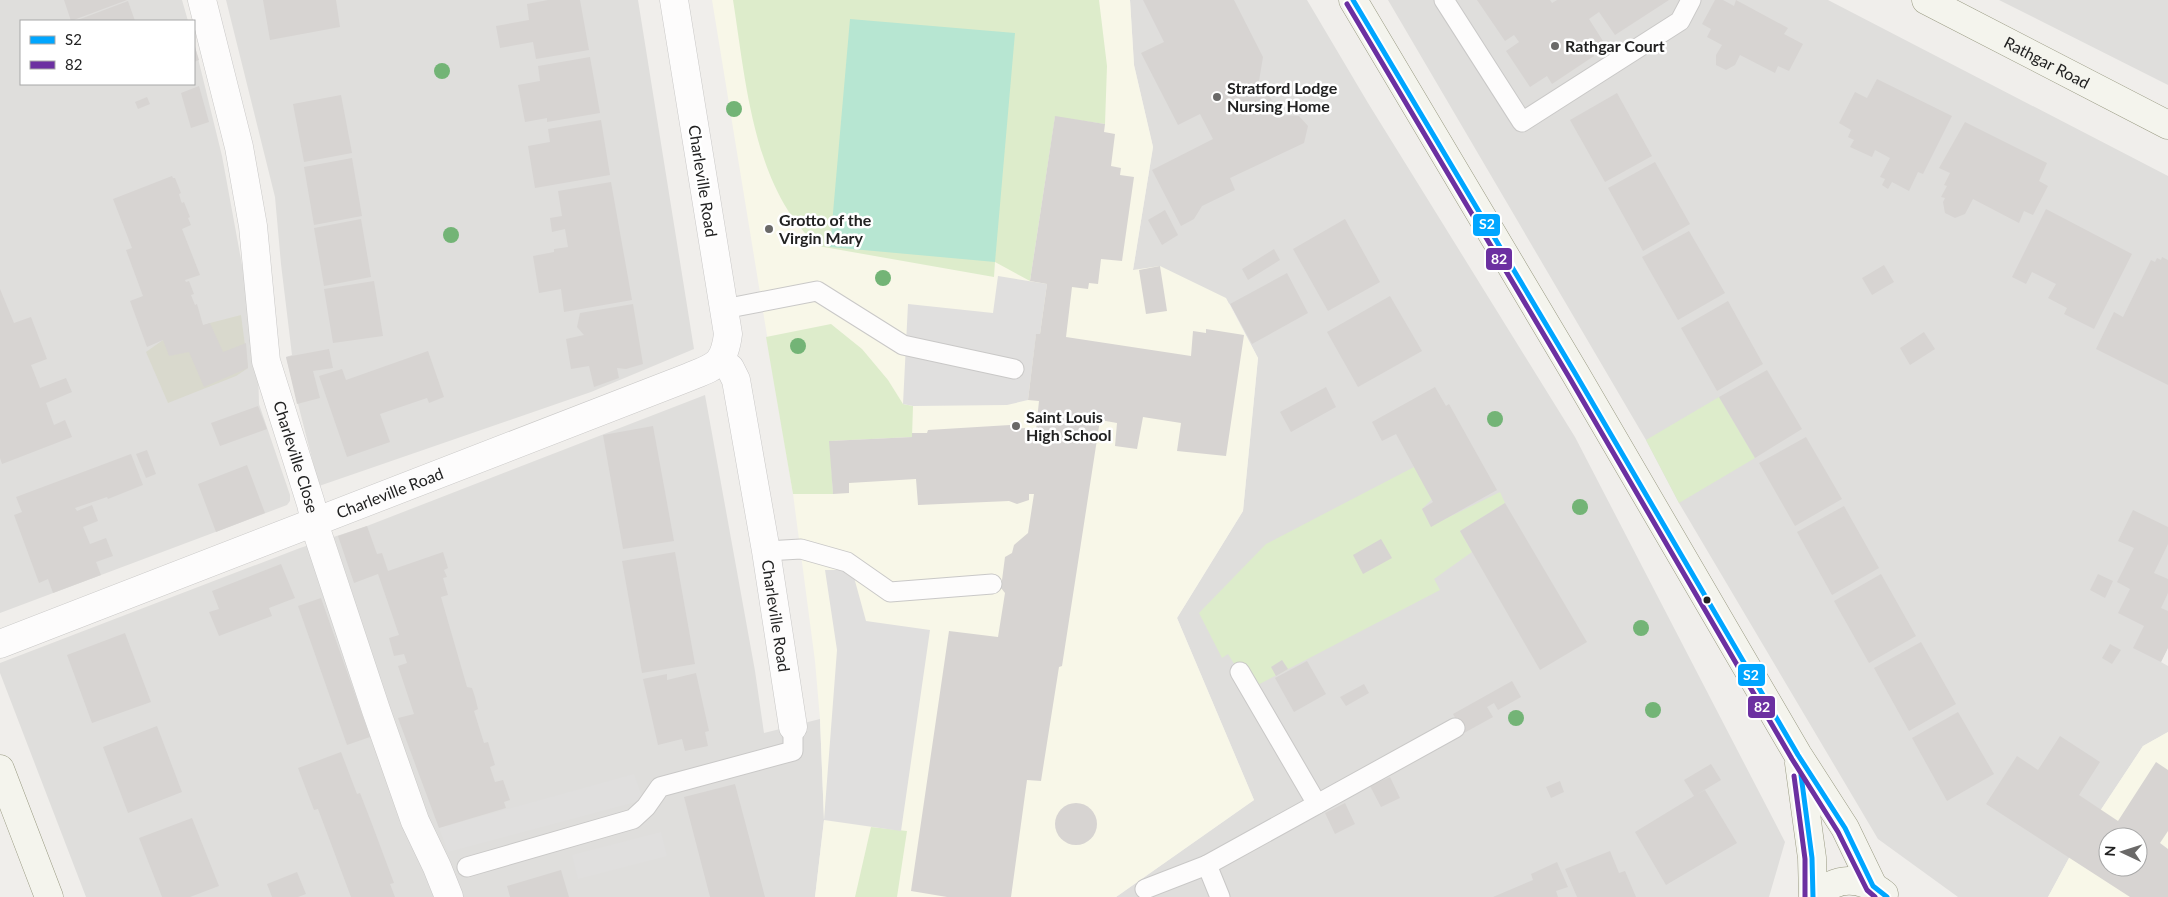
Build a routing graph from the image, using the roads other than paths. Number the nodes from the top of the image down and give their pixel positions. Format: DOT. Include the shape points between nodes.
graph roads {
  1 [pos="202,0"];
  2 [pos="674,0"];
  3 [pos="1352,0"];
  4 [pos="1444,0"];
  5 [pos="1691,0"];
  6 [pos="1926,0"];
  7 [pos="2168,125"];
  8 [pos="724,309"];
  9 [pos="721,361"];
  10 [pos="1014,369"];
  11 [pos="315,522"];
  12 [pos="766,551"];
  13 [pos="992,584"];
  14 [pos="0,644"];
  15 [pos="1240,672"];
  16 [pos="793,727"];
  17 [pos="1455,728"];
  18 [pos="1798,755"];
  19 [pos="0,769"];
  20 [pos="1317,804"];
  21 [pos="1207,864"];
  22 [pos="467,867"];
  23 [pos="1145,889"];
  24 [pos="1880,892"];
  25 [pos="50,897"];
  26 [pos="449,897"];
  27 [pos="1220,897"];
  28 [pos="1813,897"];
  1 -- 11 [label="street, Charleville Close" via="238,147 253,226 266,361"];
  2 -- 8 [label="street, Charleville Road"];
  3 -- 18 [label="street"];
  4 -- 5 [label="lane" via="1522,122 1680,21"];
  6 -- 7 [label="street, Rathgar Road"];
  8 -- 9 [label="street, Charleville Road" via="728,334"];
  8 -- 10 [label="lane" via="817,290 903,345"];
  9 -- 11 [label="street, Charleville Road" via="712,368"];
  9 -- 12 [label="street, Charleville Road" via="730,368 736,380"];
  11 -- 14 [label="street, Charleville Road"];
  11 -- 26 [label="street, Charleville Close" via="415,821"];
  12 -- 13 [label="lane" via="801,549 847,562 890,592"];
  12 -- 16 [label="street, Charleville Road"];
  15 -- 20 [label="lane"];
  16 -- 22 [label="lane" via="793,751 660,786 646,807 633,818"];
  17 -- 20 [label="lane"];
  18 -- 24 [label="street" via="1845,828"];
  18 -- 28 [label="street" via="1812,858"];
  19 -- 25 [label="street"];
  20 -- 21 [label="lane"];
  21 -- 23 [label="lane"];
  21 -- 27 [label="lane"];
  24 -- 28 [label="street" via="1858,881 1842,881 1824,887"];
}
